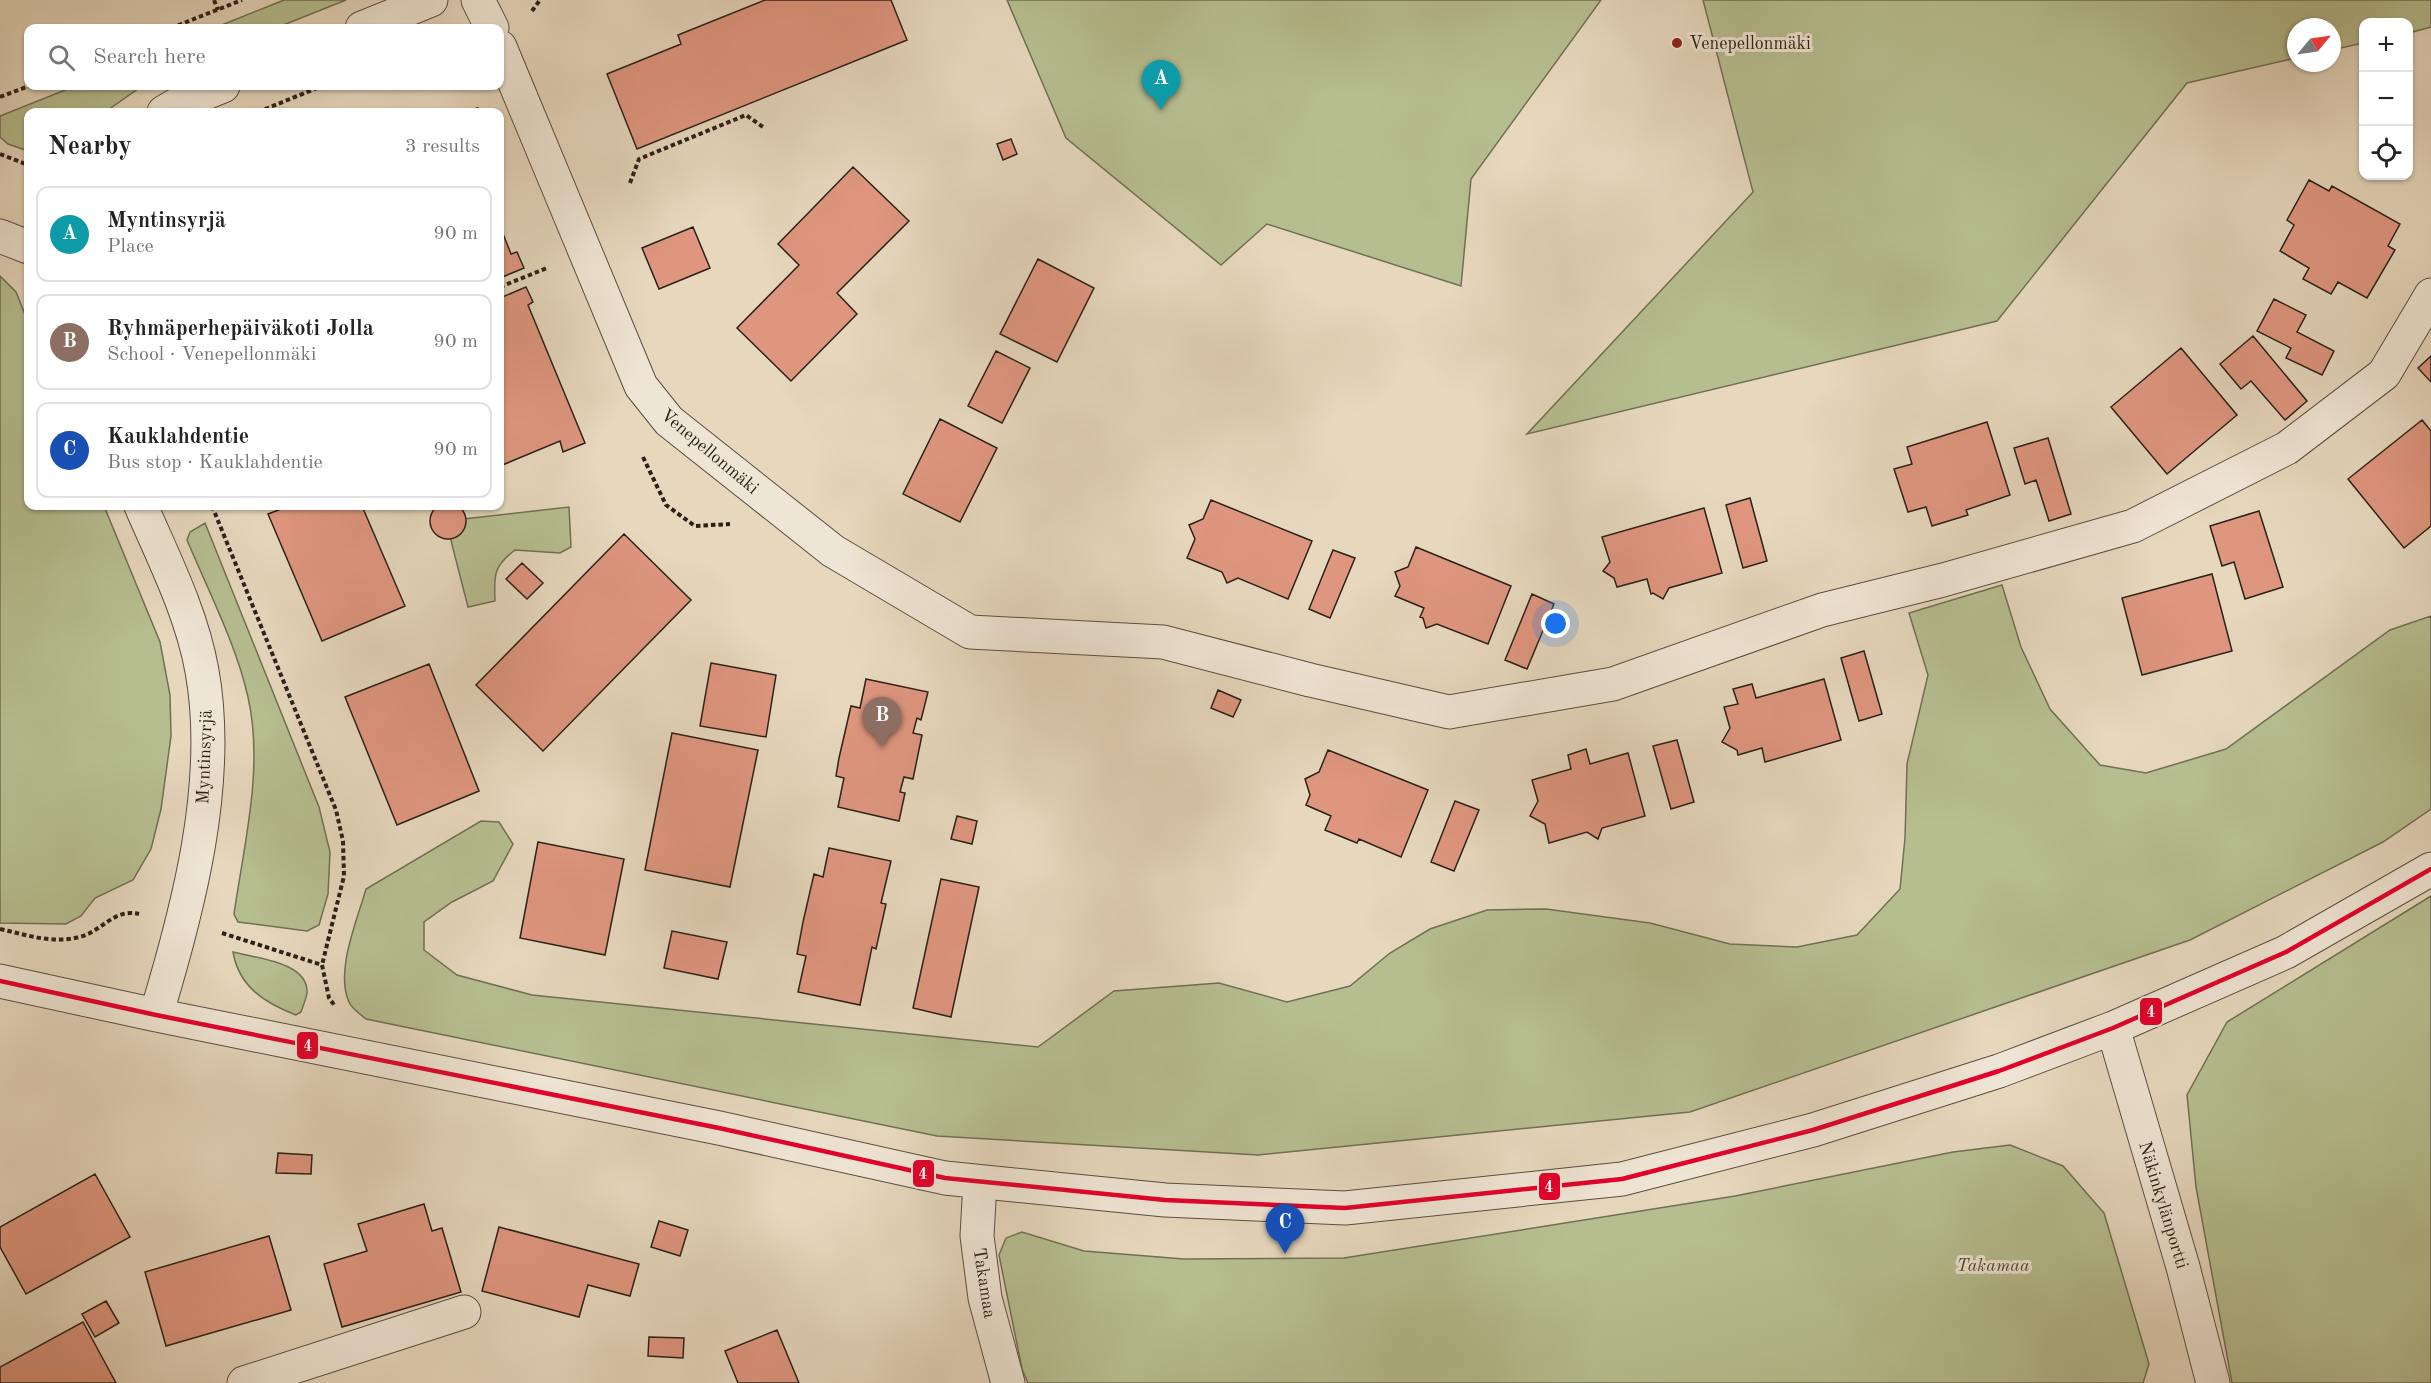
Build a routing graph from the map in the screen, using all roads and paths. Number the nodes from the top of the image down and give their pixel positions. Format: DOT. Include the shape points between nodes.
graph roads {
  1 [pos="214,0"];
  2 [pos="242,0"];
  3 [pos="431,0"];
  4 [pos="478,0"];
  5 [pos="218,10"];
  6 [pos="181,24"];
  7 [pos="372,24"];
  8 [pos="490,24"];
  9 [pos="504,57"];
  10 [pos="24,88"];
  11 [pos="213,90"];
  12 [pos="312,90"];
  13 [pos="0,97"];
  14 [pos="171,108"];
  15 [pos="268,108"];
  16 [pos="763,128"];
  17 [pos="0,154"];
  18 [pos="24,163"];
  19 [pos="630,183"];
  20 [pos="0,236"];
  21 [pos="24,245"];
  22 [pos="551,266"];
  23 [pos="504,285"];
  24 [pos="2431,295"];
  25 [pos="143,510"];
  26 [pos="214,510"];
  27 [pos="2431,869"];
  28 [pos="132,912"];
  29 [pos="0,929"];
  30 [pos="238,937"];
  31 [pos="322,965"];
  32 [pos="0,981"];
  33 [pos="341,1014"];
  34 [pos="156,1015"];
  35 [pos="2113,1028"];
  36 [pos="980,1182"];
  37 [pos="464,1312"];
  38 [pos="244,1383"];
  39 [pos="1008,1383"];
  40 [pos="2214,1383"];
  1 -- 5 [label="path"];
  2 -- 5 [label="path"];
  3 -- 7 [label="street"];
  4 -- 8 [label="street"];
  5 -- 6 [label="path"];
  9 -- 24 [label="street, Venepellonmäki" via="641,386 669,421 833,551 970,632 1163,642 1449,712 1613,684 1822,610 2133,526 2287,448 2384,374"];
  10 -- 13 [label="path"];
  11 -- 14 [label="street"];
  12 -- 15 [label="path"];
  16 -- 19 [label="path" via="746,115 639,159"];
  17 -- 18 [label="path"];
  20 -- 21 [label="street"];
  22 -- 23 [label="path"];
  25 -- 34 [label="street, Myntinsyrjä" via="191,628 202,670 209,726 202,815 183,924"];
  26 -- 31 [label="path" via="341,830 344,876"];
  27 -- 35 [label="street" via="2286,952"];
  28 -- 29 [label="path" via="117,915 81,937 49,941"];
  30 -- 31 [label="path"];
  31 -- 33 [label="path" via="329,998"];
  32 -- 34 [label="street"];
  34 -- 36 [label="street" via="719,1128 945,1178"];
  35 -- 36 [label="street" via="1999,1071 1813,1130 1622,1179 1345,1208 1165,1200"];
  35 -- 40 [label="street, Näkinkylänportti"];
  36 -- 39 [label="street, Takamaa" via="977,1236 985,1298"];
  37 -- 38 [label="street"];
}
